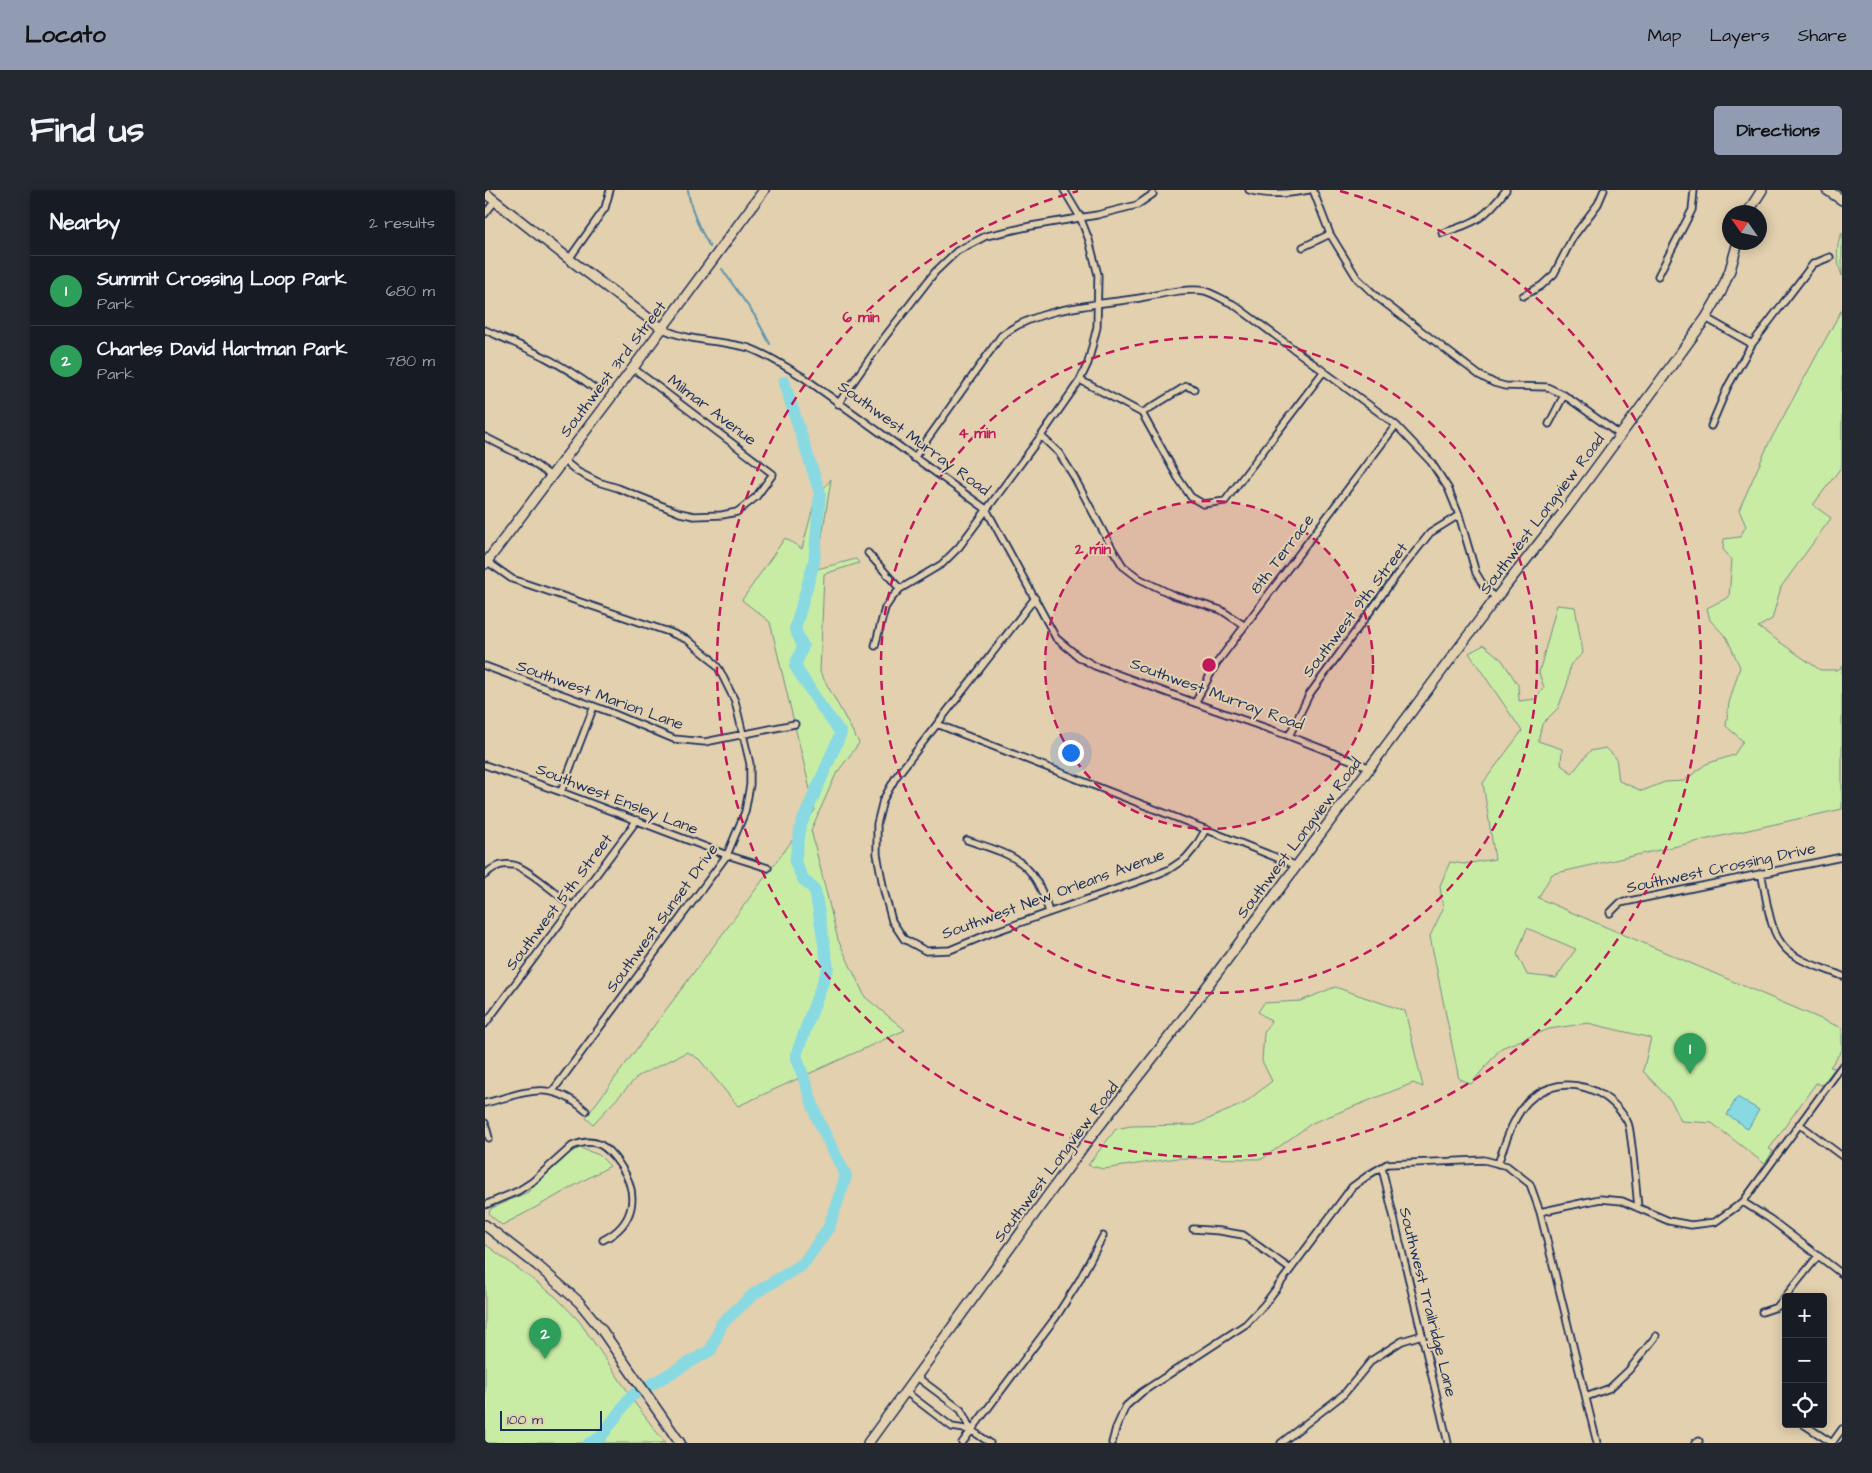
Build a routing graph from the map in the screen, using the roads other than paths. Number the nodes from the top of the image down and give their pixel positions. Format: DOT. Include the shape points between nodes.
graph roads {
  1 [pos="609,190"];
  2 [pos="764,190"];
  3 [pos="1064,190"];
  4 [pos="1249,190"];
  5 [pos="1309,190"];
  6 [pos="1313,190"];
  7 [pos="1506,190"];
  8 [pos="1604,190"];
  9 [pos="1693,190"];
  10 [pos="1762,190"];
  11 [pos="1827,190"];
  12 [pos="485,193"];
  13 [pos="1153,194"];
  14 [pos="1842,200"];
  15 [pos="495,201"];
  16 [pos="1752,205"];
  17 [pos="485,214"];
  18 [pos="1080,217"];
  19 [pos="1442,232"];
  20 [pos="1330,234"];
  21 [pos="1303,246"];
  22 [pos="1735,250"];
  23 [pos="1830,257"];
  24 [pos="569,259"];
  25 [pos="1658,276"];
  26 [pos="1523,296"];
  27 [pos="1097,302"];
  28 [pos="1706,318"];
  29 [pos="663,329"];
  30 [pos="485,330"];
  31 [pos="1752,344"];
  32 [pos="633,368"];
  33 [pos="1324,371"];
  34 [pos="1080,380"];
  35 [pos="593,388"];
  36 [pos="1194,389"];
  37 [pos="1564,395"];
  38 [pos="838,404"];
  39 [pos="1142,413"];
  40 [pos="1549,424"];
  41 [pos="1396,425"];
  42 [pos="1711,426"];
  43 [pos="1620,435"];
  44 [pos="1041,436"];
  45 [pos="485,437"];
  46 [pos="914,458"];
  47 [pos="563,460"];
  48 [pos="551,476"];
  49 [pos="986,509"];
  50 [pos="1459,514"];
  51 [pos="868,553"];
  52 [pos="486,562"];
  53 [pos="900,589"];
  54 [pos="1035,598"];
  55 [pos="1496,598"];
  56 [pos="1245,626"];
  57 [pos="875,646"];
  58 [pos="485,666"];
  59 [pos="1195,703"];
  60 [pos="594,706"];
  61 [pos="795,724"];
  62 [pos="937,724"];
  63 [pos="743,734"];
  64 [pos="1289,736"];
  65 [pos="485,765"];
  66 [pos="1371,768"];
  67 [pos="561,792"];
  68 [pos="637,820"];
  69 [pos="1206,828"];
  70 [pos="967,840"];
  71 [pos="727,855"];
  72 [pos="1842,856"];
  73 [pos="1297,866"];
  74 [pos="768,868"];
  75 [pos="1761,873"];
  76 [pos="485,875"];
  77 [pos="573,907"];
  78 [pos="1049,912"];
  79 [pos="1610,913"];
  80 [pos="1842,976"];
  81 [pos="485,1024"];
  82 [pos="1842,1066"];
  83 [pos="552,1092"];
  84 [pos="485,1104"];
  85 [pos="586,1111"];
  86 [pos="485,1123"];
  87 [pos="1799,1124"];
  88 [pos="489,1138"];
  89 [pos="1842,1156"];
  90 [pos="1498,1164"];
  91 [pos="1382,1168"];
  92 [pos="1743,1202"];
  93 [pos="485,1205"];
  94 [pos="1638,1208"];
  95 [pos="1540,1212"];
  96 [pos="485,1225"];
  97 [pos="1193,1229"];
  98 [pos="1103,1236"];
  99 [pos="603,1240"];
  100 [pos="1818,1256"];
  101 [pos="1291,1270"];
  102 [pos="1842,1274"];
  103 [pos="1762,1312"];
  104 [pos="1422,1335"];
  105 [pos="1656,1336"];
  106 [pos="917,1377"];
  107 [pos="906,1392"];
  108 [pos="1586,1397"];
  109 [pos="1809,1428"];
  110 [pos="971,1430"];
  111 [pos="1842,1430"];
  112 [pos="680,1443"];
  113 [pos="868,1443"];
  114 [pos="962,1443"];
  115 [pos="990,1443"];
  116 [pos="1112,1443"];
  117 [pos="1281,1443"];
  118 [pos="1448,1443"];
  119 [pos="1597,1443"];
  120 [pos="1832,1443"];
  1 -- 24 [label="street" via="605,208"];
  2 -- 29 [label="street, Southwest 3rd Street"];
  3 -- 18 [label="street"];
  4 -- 5 [label="street" via="1291,194"];
  6 -- 20 [label="street"];
  7 -- 19 [label="street" via="1481,218"];
  8 -- 26 [label="street" via="1598,204 1573,237 1554,274"];
  9 -- 25 [label="street" via="1692,210"];
  10 -- 16 [label="street"];
  11 -- 14 [label="street"];
  12 -- 15 [label="street, Southwest Murray Road"];
  13 -- 18 [label="street" via="1137,205"];
  15 -- 17 [label="street"];
  15 -- 24 [label="street, Southwest Murray Road"];
  18 -- 27 [label="street" via="1098,275"];
  18 -- 38 [label="street" via="986,236 957,251 935,272"];
  20 -- 21 [label="street"];
  20 -- 37 [label="street" via="1357,278 1367,288 1479,375 1499,385 1547,387"];
  22 -- 28 [label="street, Southwest Longview Road" via="1724,284"];
  23 -- 31 [label="street" via="1813,264"];
  24 -- 29 [label="street, Southwest Murray Road"];
  27 -- 33 [label="street" via="1204,291 1233,304"];
  27 -- 34 [label="street" via="1097,327"];
  27 -- 46 [label="street" via="1034,318 1013,326 1001,336"];
  28 -- 31 [label="street"];
  28 -- 43 [label="street, Southwest Longview Road"];
  29 -- 32 [label="street, Southwest 3rd Street"];
  29 -- 38 [label="street, Southwest Murray Road" via="690,338 749,348 803,377"];
  30 -- 35 [label="street" via="548,357"];
  31 -- 42 [label="street" via="1728,386"];
  32 -- 47 [label="street, Southwest 3rd Street"];
  32 -- 47 [label="street, Milmar Avenue" via="773,474 756,497 737,512 694,516 679,514 598,482"];
  33 -- 39 [label="street" via="1225,501 1203,504 1191,497"];
  33 -- 41 [label="street"];
  34 -- 39 [label="street"];
  34 -- 44 [label="street"];
  36 -- 39 [label="street" via="1186,386"];
  37 -- 40 [label="street"];
  37 -- 43 [label="street"];
  38 -- 46 [label="street, Southwest Murray Road"];
  41 -- 50 [label="street" via="1431,462 1448,488"];
  41 -- 56 [label="street, 8th Terrace"];
  43 -- 55 [label="street, Southwest Longview Road"];
  44 -- 49 [label="street"];
  44 -- 56 [label="street" via="1069,468 1123,566 1139,579 1173,595 1221,610"];
  45 -- 48 [label="street" via="526,458"];
  46 -- 49 [label="street, Southwest Murray Road"];
  47 -- 48 [label="street, Southwest 3rd Street"];
  48 -- 52 [label="street, Southwest 3rd Street"];
  49 -- 53 [label="street" via="959,547 942,564"];
  49 -- 54 [label="street, Southwest Murray Road"];
  50 -- 55 [label="street" via="1477,573 1485,588"];
  50 -- 64 [label="street, Southwest 9th Street" via="1430,533 1396,576 1309,695"];
  51 -- 53 [label="street"];
  52 -- 63 [label="street, Southwest Sunset Drive" via="512,579 688,640 719,669 735,701"];
  53 -- 57 [label="street" via="885,608"];
  54 -- 59 [label="street, Southwest Murray Road" via="1056,638 1079,657"];
  54 -- 62 [label="street, Southwest New Orleans Avenue"];
  55 -- 66 [label="street, Southwest Longview Road"];
  56 -- 59 [label="street, 8th Terrace" via="1216,664"];
  58 -- 60 [label="street, Southwest Marion Lane"];
  59 -- 64 [label="street, Southwest Murray Road"];
  60 -- 63 [label="street, Southwest Marion Lane" via="674,739 705,742"];
  60 -- 67 [label="street"];
  61 -- 63 [label="street, Southwest Marion Lane"];
  62 -- 69 [label="street"];
  62 -- 78 [label="street, Southwest New Orleans Avenue" via="896,777 883,800 877,824 877,854 892,921 904,939 926,951 950,950"];
  63 -- 71 [label="street, Southwest Sunset Drive" via="750,764 750,785 745,812"];
  64 -- 66 [label="street, Southwest Murray Road"];
  65 -- 67 [label="street, Southwest Ensley Lane"];
  66 -- 73 [label="street, Southwest Longview Road"];
  67 -- 68 [label="street, Southwest Ensley Lane"];
  68 -- 71 [label="street, Southwest Ensley Lane"];
  68 -- 77 [label="street, Southwest 5th Street"];
  69 -- 73 [label="street"];
  69 -- 78 [label="street, Southwest New Orleans Avenue" via="1186,858 1168,870"];
  70 -- 78 [label="street" via="1006,853 1032,873 1043,891"];
  71 -- 74 [label="street, Southwest Ensley Lane"];
  71 -- 83 [label="street, Southwest Sunset Drive"];
  72 -- 75 [label="street, Southwest Crossing Drive"];
  73 -- 106 [label="street, Southwest Longview Road" via="1086,1143"];
  75 -- 79 [label="street, Southwest Crossing Drive" via="1620,903"];
  75 -- 80 [label="street" via="1774,932 1787,949 1799,958"];
  76 -- 77 [label="street" via="499,865 515,864"];
  77 -- 81 [label="street, Southwest 5th Street"];
  82 -- 87 [label="street"];
  83 -- 84 [label="street" via="536,1090"];
  83 -- 85 [label="street" via="571,1099"];
  86 -- 88 [label="street"];
  87 -- 89 [label="street"];
  87 -- 92 [label="street"];
  90 -- 91 [label="street" via="1484,1160 1387,1164"];
  90 -- 94 [label="street" via="1517,1116 1532,1097 1568,1084 1593,1089 1613,1102 1629,1122"];
  90 -- 95 [label="street" via="1507,1166 1530,1184"];
  91 -- 101 [label="street" via="1352,1187"];
  91 -- 104 [label="street, Southwest Trailridge Lane"];
  92 -- 94 [label="street" via="1715,1222 1691,1225 1669,1221"];
  92 -- 100 [label="street"];
  93 -- 99 [label="street" via="519,1191 572,1146 588,1141 600,1144 611,1151 627,1175 632,1194 627,1219 618,1231"];
  94 -- 95 [label="street" via="1621,1201 1600,1199"];
  95 -- 108 [label="street"];
  96 -- 112 [label="street" via="579,1302"];
  97 -- 101 [label="street" via="1243,1235"];
  98 -- 110 [label="street" via="1055,1317"];
  100 -- 102 [label="street"];
  100 -- 103 [label="street" via="1777,1307"];
  101 -- 116 [label="street" via="1246,1324 1142,1392 1126,1406"];
  104 -- 117 [label="street" via="1402,1341 1372,1360 1344,1394"];
  104 -- 118 [label="street, Southwest Trailridge Lane"];
  105 -- 108 [label="street" via="1629,1370 1609,1388"];
  106 -- 107 [label="street, Southwest Longview Road"];
  106 -- 110 [label="street" via="961,1410"];
  107 -- 110 [label="street" via="952,1427"];
  107 -- 113 [label="street, Southwest Longview Road"];
  108 -- 119 [label="street"];
  109 -- 120 [label="street"];
  110 -- 114 [label="street"];
  110 -- 115 [label="street"];
  111 -- 120 [label="street"];
}
